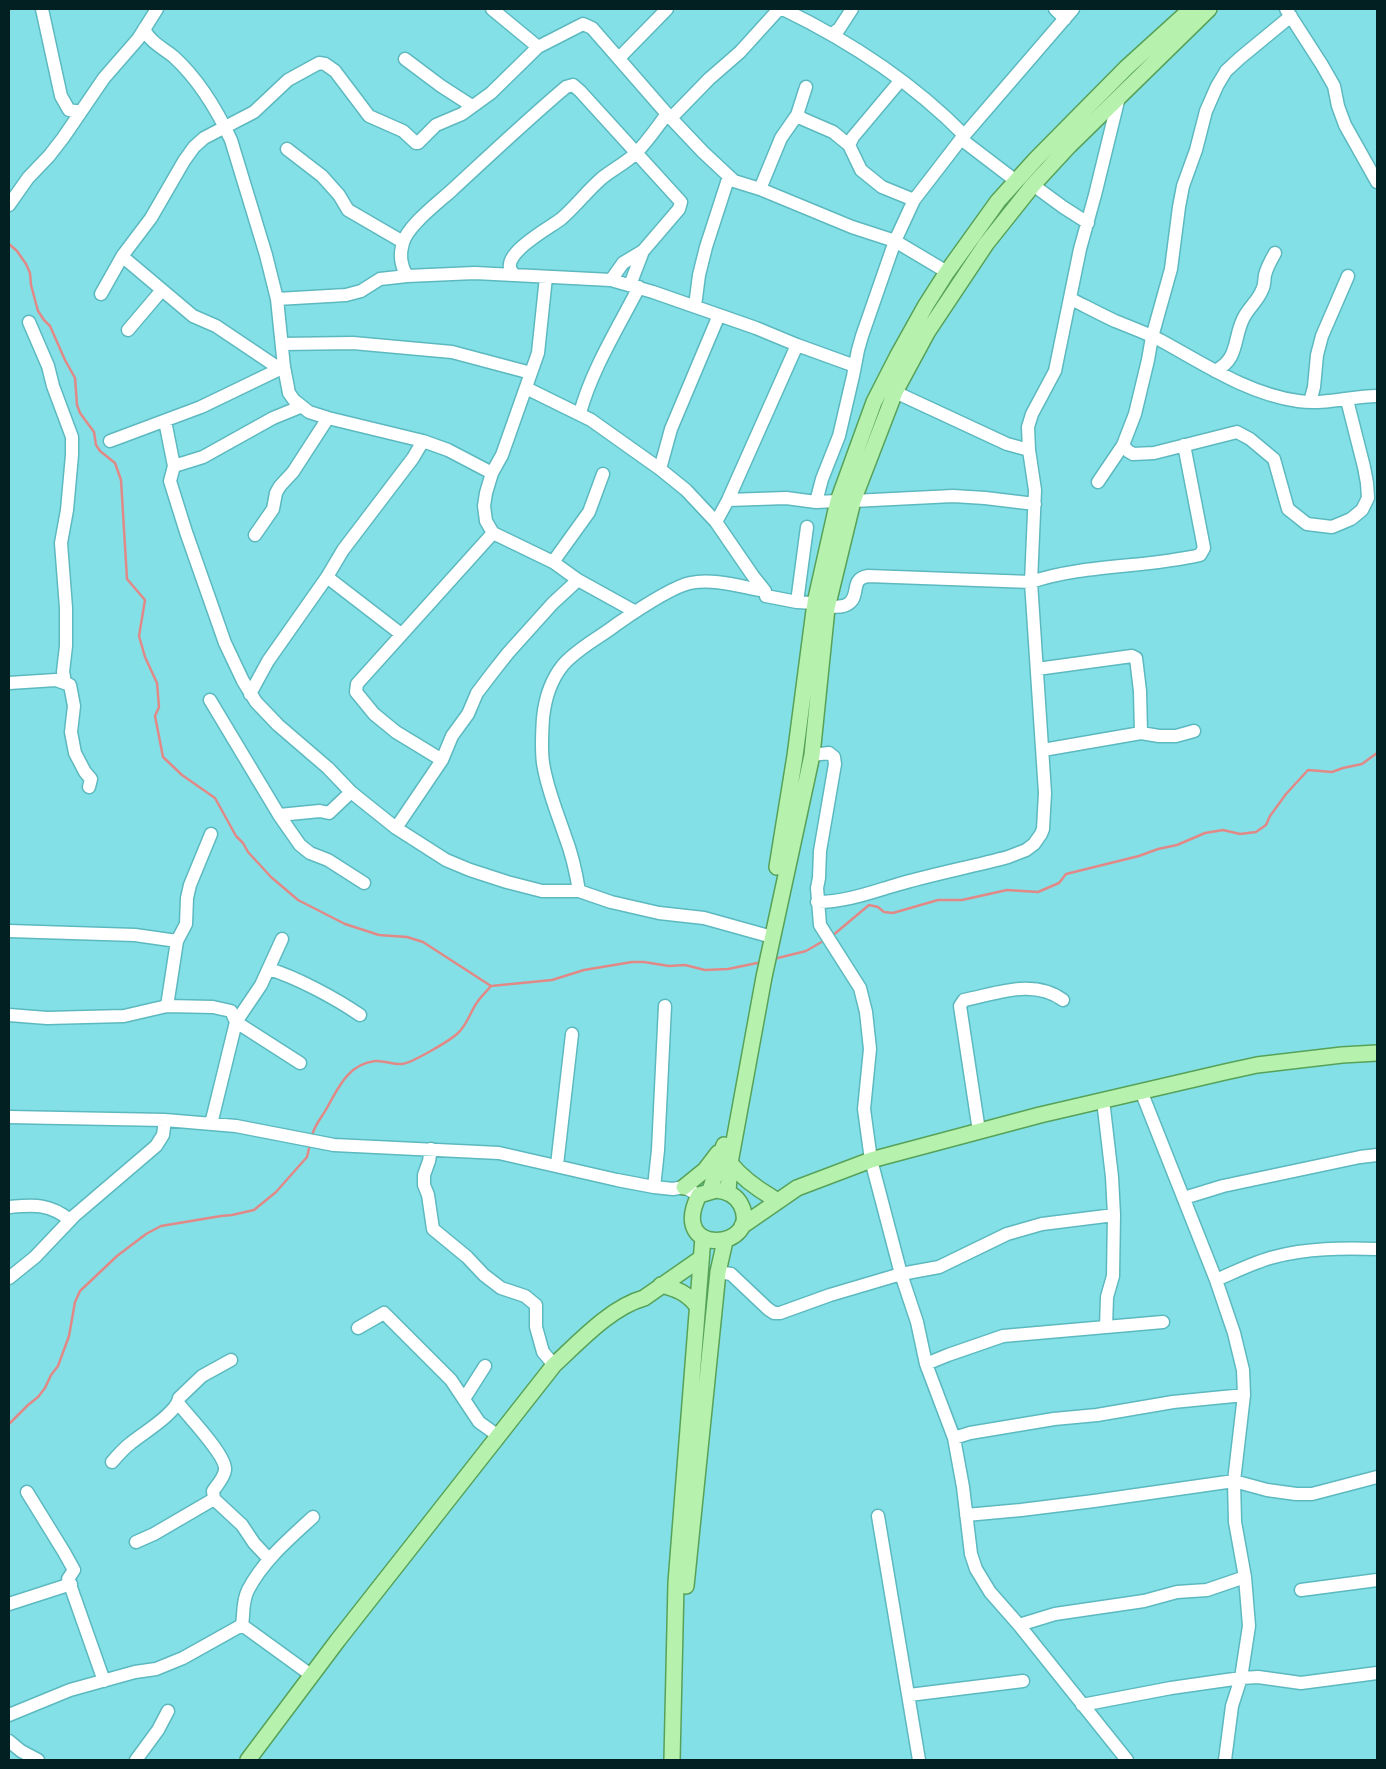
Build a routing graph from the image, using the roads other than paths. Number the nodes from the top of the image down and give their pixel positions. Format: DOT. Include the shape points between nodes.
graph roads {
  1 [pos="42,9"];
  2 [pos="157,9"];
  3 [pos="492,9"];
  4 [pos="668,9"];
  5 [pos="779,9"];
  6 [pos="783,9"];
  7 [pos="852,9"];
  8 [pos="1055,9"];
  9 [pos="1191,9"];
  10 [pos="1208,9"];
  11 [pos="1289,12"];
  12 [pos="1069,14"];
  13 [pos="837,34"];
  14 [pos="143,35"];
  15 [pos="538,47"];
  16 [pos="619,58"];
  17 [pos="405,59"];
  18 [pos="900,80"];
  19 [pos="806,87"];
  20 [pos="1119,97"];
  21 [pos="472,106"];
  22 [pos="81,112"];
  23 [pos="797,114"];
  24 [pos="669,116"];
  25 [pos="225,126"];
  26 [pos="962,137"];
  27 [pos="849,145"];
  28 [pos="287,149"];
  29 [pos="636,154"];
  30 [pos="729,176"];
  31 [pos="1016,181"];
  32 [pos="1377,182"];
  33 [pos="1033,185"];
  34 [pos="760,189"];
  35 [pos="914,200"];
  36 [pos="9,206"];
  37 [pos="1088,223"];
  38 [pos="895,241"];
  39 [pos="403,242"];
  40 [pos="643,251"];
  41 [pos="1274,253"];
  42 [pos="123,257"];
  43 [pos="948,272"];
  44 [pos="514,274"];
  45 [pos="407,276"];
  46 [pos="1348,276"];
  47 [pos="546,277"];
  48 [pos="611,280"];
  49 [pos="634,286"];
  50 [pos="162,290"];
  51 [pos="101,294"];
  52 [pos="277,298"];
  53 [pos="1071,299"];
  54 [pos="695,306"];
  55 [pos="719,315"];
  56 [pos="29,322"];
  57 [pos="128,330"];
  58 [pos="1152,337"];
  59 [pos="282,344"];
  60 [pos="797,345"];
  61 [pos="855,366"];
  62 [pos="282,368"];
  63 [pos="1215,371"];
  64 [pos="531,373"];
  65 [pos="526,388"];
  66 [pos="895,392"];
  67 [pos="1377,396"];
  68 [pos="1346,400"];
  69 [pos="1310,402"];
  70 [pos="300,407"];
  71 [pos="580,413"];
  72 [pos="328,418"];
  73 [pos="165,421"];
  74 [pos="110,441"];
  75 [pos="423,441"];
  76 [pos="1123,445"];
  77 [pos="1184,445"];
  78 [pos="1029,450"];
  79 [pos="174,466"];
  80 [pos="660,469"];
  81 [pos="492,473"];
  82 [pos="603,474"];
  83 [pos="1098,482"];
  84 [pos="728,500"];
  85 [pos="845,501"];
  86 [pos="816,502"];
  87 [pos="1036,504"];
  88 [pos="716,522"];
  89 [pos="807,528"];
  90 [pos="493,533"];
  91 [pos="255,535"];
  92 [pos="553,562"];
  93 [pos="327,577"];
  94 [pos="578,580"];
  95 [pos="1031,582"];
  96 [pos="765,591"];
  97 [pos="797,602"];
  98 [pos="821,605"];
  99 [pos="634,611"];
  100 [pos="401,634"];
  101 [pos="1037,669"];
  102 [pos="62,678"];
  103 [pos="9,683"];
  104 [pos="250,694"];
  105 [pos="210,700"];
  106 [pos="1194,731"];
  107 [pos="1141,733"];
  108 [pos="1043,750"];
  109 [pos="812,755"];
  110 [pos="442,760"];
  111 [pos="89,787"];
  112 [pos="351,792"];
  113 [pos="279,815"];
  114 [pos="396,828"];
  115 [pos="211,834"];
  116 [pos="364,882"];
  117 [pos="579,891"];
  118 [pos="817,902"];
  119 [pos="9,931"];
  120 [pos="767,937"];
  121 [pos="282,939"];
  122 [pos="177,941"];
  123 [pos="269,969"];
  124 [pos="760,975"];
  125 [pos="1063,1000"];
  126 [pos="167,1006"];
  127 [pos="664,1006"];
  128 [pos="9,1015"];
  129 [pos="360,1015"];
  130 [pos="236,1022"];
  131 [pos="572,1034"];
  132 [pos="1377,1052"];
  133 [pos="300,1063"];
  134 [pos="1141,1091"];
  135 [pos="1102,1100"];
  136 [pos="9,1117"];
  137 [pos="165,1120"];
  138 [pos="211,1124"];
  139 [pos="979,1131"];
  140 [pos="726,1138"];
  141 [pos="431,1149"];
  142 [pos="1377,1155"];
  143 [pos="871,1160"];
  144 [pos="730,1163"];
  145 [pos="557,1166"];
  146 [pos="654,1187"];
  147 [pos="684,1187"];
  148 [pos="728,1192"];
  149 [pos="705,1193"];
  150 [pos="1184,1198"];
  151 [pos="776,1200"];
  152 [pos="740,1203"];
  153 [pos="9,1207"];
  154 [pos="1114,1215"];
  155 [pos="70,1220"];
  156 [pos="742,1226"];
  157 [pos="725,1241"];
  158 [pos="701,1248"];
  159 [pos="1377,1249"];
  160 [pos="719,1271"];
  161 [pos="901,1274"];
  162 [pos="9,1278"];
  163 [pos="1216,1280"];
  164 [pos="661,1286"];
  165 [pos="635,1300"];
  166 [pos="697,1306"];
  167 [pos="1163,1322"];
  168 [pos="1106,1327"];
  169 [pos="358,1328"];
  170 [pos="231,1360"];
  171 [pos="926,1364"];
  172 [pos="554,1365"];
  173 [pos="485,1366"];
  174 [pos="1244,1395"];
  175 [pos="464,1399"];
  176 [pos="178,1403"];
  177 [pos="497,1435"];
  178 [pos="954,1438"];
  179 [pos="112,1462"];
  180 [pos="1377,1477"];
  181 [pos="1234,1481"];
  182 [pos="27,1492"];
  183 [pos="214,1499"];
  184 [pos="966,1515"];
  185 [pos="878,1516"];
  186 [pos="313,1517"];
  187 [pos="136,1542"];
  188 [pos="269,1559"];
  189 [pos="1245,1577"];
  190 [pos="1377,1580"];
  191 [pos="71,1584"];
  192 [pos="1301,1590"];
  193 [pos="9,1604"];
  194 [pos="242,1625"];
  195 [pos="1019,1625"];
  196 [pos="1377,1673"];
  197 [pos="311,1675"];
  198 [pos="1241,1678"];
  199 [pos="104,1681"];
  200 [pos="1023,1681"];
  201 [pos="909,1695"];
  202 [pos="1082,1705"];
  203 [pos="168,1711"];
  204 [pos="9,1715"];
  205 [pos="9,1741"];
  206 [pos="38,1760"];
  207 [pos="136,1760"];
  208 [pos="248,1760"];
  209 [pos="672,1760"];
  210 [pos="683,1760"];
  211 [pos="919,1760"];
  212 [pos="1127,1760"];
  213 [pos="1224,1760"];
  1 -- 22 [label="street" via="61,96 69,110"];
  2 -- 14 [label="street"];
  3 -- 15 [label="street"];
  4 -- 16 [label="street"];
  5 -- 24 [label="street" via="740,52"];
  6 -- 13 [label="street"];
  7 -- 13 [label="street"];
  8 -- 12 [label="street"];
  9 -- 31 [label="main road" via="1126,68"];
  10 -- 20 [label="main road"];
  11 -- 32 [label="street" via="1334,86 1345,125"];
  11 -- 58 [label="street" via="1226,71 1206,111 1183,186 1171,269"];
  12 -- 26 [label="street"];
  13 -- 18 [label="street"];
  14 -- 22 [label="street" via="104,78"];
  14 -- 25 [label="street" via="174,58 194,80"];
  15 -- 16 [label="street" via="583,24 592,28"];
  15 -- 21 [label="street"];
  16 -- 24 [label="street"];
  17 -- 21 [label="street"];
  18 -- 26 [label="street" via="940,110"];
  18 -- 27 [label="street" via="852,137"];
  19 -- 23 [label="street"];
  20 -- 33 [label="main road"];
  20 -- 37 [label="street"];
  21 -- 25 [label="street" via="436,125 423,141 416,143 403,131 369,116 335,71 319,63 288,80 254,112"];
  22 -- 36 [label="street"];
  23 -- 27 [label="street"];
  23 -- 34 [label="street" via="781,138"];
  24 -- 29 [label="street"];
  24 -- 30 [label="street"];
  25 -- 42 [label="street" via="194,147"];
  25 -- 52 [label="street" via="239,162"];
  26 -- 31 [label="street"];
  26 -- 35 [label="street"];
  27 -- 35 [label="street" via="861,170 882,187"];
  28 -- 39 [label="street" via="322,176 348,210"];
  29 -- 39 [label="street" via="576,86 566,87 427,212"];
  29 -- 40 [label="street" via="681,202 679,209"];
  29 -- 44 [label="street" via="602,178 560,219 530,239 511,261"];
  30 -- 34 [label="street" via="734,181"];
  30 -- 54 [label="street" via="699,275"];
  31 -- 43 [label="main road"];
  33 -- 37 [label="street"];
  33 -- 66 [label="main road" via="986,244 928,331"];
  34 -- 38 [label="street"];
  35 -- 38 [label="street"];
  37 -- 53 [label="street"];
  38 -- 43 [label="street"];
  38 -- 61 [label="street"];
  39 -- 45 [label="street" via="401,265"];
  40 -- 48 [label="street" via="623,263"];
  40 -- 49 [label="street"];
  41 -- 63 [label="street" via="1262,290 1241,324 1230,360"];
  42 -- 50 [label="street"];
  42 -- 51 [label="street"];
  43 -- 85 [label="main road" via="926,305 874,402"];
  44 -- 45 [label="street"];
  44 -- 47 [label="street"];
  45 -- 52 [label="street" via="380,279 361,291 346,295"];
  46 -- 69 [label="street" via="1322,336"];
  47 -- 48 [label="street"];
  47 -- 64 [label="street" via="538,353"];
  48 -- 49 [label="street"];
  49 -- 54 [label="street"];
  49 -- 71 [label="street"];
  50 -- 57 [label="street"];
  50 -- 62 [label="street" via="193,316 216,326"];
  52 -- 59 [label="street"];
  53 -- 58 [label="street"];
  53 -- 78 [label="street" via="1055,371 1028,427"];
  54 -- 55 [label="street"];
  55 -- 60 [label="street"];
  55 -- 80 [label="street" via="672,429"];
  56 -- 102 [label="street" via="72,437 67,510 61,543 66,608"];
  58 -- 63 [label="street"];
  58 -- 76 [label="street" via="1135,414"];
  59 -- 62 [label="street"];
  59 -- 64 [label="street" via="353,343 452,352"];
  60 -- 61 [label="street"];
  60 -- 84 [label="street"];
  61 -- 86 [label="street" via="839,436"];
  62 -- 70 [label="street" via="290,393"];
  62 -- 73 [label="street"];
  63 -- 69 [label="street" via="1270,395"];
  64 -- 65 [label="street"];
  65 -- 71 [label="street"];
  65 -- 81 [label="street" via="502,455"];
  66 -- 78 [label="street" via="1007,444"];
  66 -- 85 [label="main road"];
  67 -- 68 [label="street"];
  68 -- 69 [label="street"];
  68 -- 77 [label="street" via="1364,467 1368,498 1357,515 1332,527 1308,524 1288,509 1274,459 1239,433 1234,431"];
  70 -- 72 [label="street"];
  70 -- 79 [label="street" via="203,457"];
  71 -- 80 [label="street"];
  72 -- 75 [label="street"];
  72 -- 91 [label="street" via="293,472 280,486 273,509"];
  73 -- 74 [label="street"];
  73 -- 79 [label="street"];
  75 -- 81 [label="street"];
  75 -- 93 [label="street"];
  76 -- 77 [label="street" via="1128,451 1141,455"];
  76 -- 83 [label="street"];
  77 -- 95 [label="street" via="1204,548 1200,555 1084,570"];
  78 -- 87 [label="street"];
  79 -- 104 [label="street" via="170,481 186,532 225,643"];
  80 -- 88 [label="street" via="686,490"];
  81 -- 90 [label="street" via="484,506 486,520"];
  82 -- 92 [label="street" via="589,512"];
  84 -- 86 [label="street" via="786,498"];
  84 -- 88 [label="street"];
  85 -- 86 [label="street"];
  85 -- 87 [label="street" via="953,496"];
  85 -- 98 [label="main road"];
  87 -- 95 [label="street"];
  88 -- 96 [label="street"];
  89 -- 97 [label="street"];
  90 -- 92 [label="street"];
  90 -- 100 [label="street"];
  92 -- 94 [label="street"];
  93 -- 100 [label="street"];
  93 -- 104 [label="street" via="268,660"];
  94 -- 99 [label="street"];
  94 -- 110 [label="street" via="508,652 478,693 452,736"];
  95 -- 98 [label="street" via="868,576 858,580 850,604"];
  95 -- 101 [label="street"];
  96 -- 97 [label="street" via="766,596"];
  96 -- 99 [label="street" via="709,582 688,583"];
  97 -- 98 [label="street"];
  98 -- 109 [label="main road"];
  98 -- 120 [label="main road"];
  99 -- 117 [label="street" via="574,654 556,675 546,697 543,764 576,870"];
  100 -- 110 [label="street" via="357,684 356,692 374,714 396,732"];
  101 -- 107 [label="street" via="1136,658"];
  101 -- 108 [label="street"];
  102 -- 103 [label="street"];
  102 -- 111 [label="street" via="70,685 74,706 71,732 75,753 91,779"];
  104 -- 112 [label="street" via="278,726"];
  105 -- 113 [label="street"];
  106 -- 107 [label="street" via="1176,736"];
  107 -- 108 [label="street"];
  108 -- 118 [label="street" via="1043,829 1026,850 864,896"];
  109 -- 118 [label="street" via="829,753 835,764 820,851"];
  109 -- 120 [label="main road"];
  110 -- 114 [label="street"];
  112 -- 113 [label="street" via="329,813"];
  112 -- 114 [label="street"];
  113 -- 116 [label="street" via="300,845 310,853"];
  114 -- 117 [label="street" via="446,860 470,870 542,891"];
  115 -- 122 [label="street" via="190,885 186,924"];
  117 -- 120 [label="street" via="611,902 704,918"];
  118 -- 143 [label="street" via="820,925 860,988 866,1012 870,1049 864,1109"];
  119 -- 122 [label="street" via="134,935"];
  120 -- 124 [label="main road"];
  121 -- 123 [label="street"];
  122 -- 126 [label="street"];
  123 -- 129 [label="street" via="288,975"];
  123 -- 130 [label="street"];
  124 -- 140 [label="main road"];
  124 -- 144 [label="main road"];
  125 -- 139 [label="street" via="1042,990 1009,990 964,1000 960,1006"];
  126 -- 128 [label="street" via="124,1016 47,1018"];
  126 -- 130 [label="street" via="231,1011"];
  127 -- 146 [label="street"];
  130 -- 133 [label="street"];
  130 -- 138 [label="street"];
  131 -- 145 [label="street"];
  132 -- 134 [label="main road" via="1256,1065"];
  134 -- 135 [label="main road"];
  134 -- 150 [label="street"];
  135 -- 139 [label="main road"];
  135 -- 154 [label="street"];
  136 -- 137 [label="street"];
  137 -- 138 [label="street"];
  137 -- 155 [label="street" via="163,1135 156,1146"];
  138 -- 141 [label="street" via="334,1145"];
  139 -- 143 [label="main road"];
  140 -- 147 [label="main road" via="705,1170"];
  140 -- 149 [label="main road"];
  141 -- 145 [label="street" via="499,1153"];
  141 -- 172 [label="street" via="424,1185 433,1229 501,1288 525,1296 536,1305 536,1327 543,1352"];
  142 -- 150 [label="street" via="1223,1186"];
  143 -- 151 [label="main road" via="797,1188"];
  143 -- 161 [label="street"];
  144 -- 148 [label="main road"];
  144 -- 151 [label="main road" via="752,1185"];
  145 -- 146 [label="street"];
  146 -- 147 [label="street"];
  147 -- 149 [label="street"];
  148 -- 149 [label="main road"];
  148 -- 152 [label="main road"];
  149 -- 158 [label="main road" via="693,1207 692,1220"];
  150 -- 163 [label="street"];
  151 -- 152 [label="main road"];
  151 -- 156 [label="main road"];
  151 -- 160 [label="main road"];
  152 -- 156 [label="main road" via="744,1214"];
  153 -- 155 [label="street" via="43,1206"];
  154 -- 161 [label="street" via="1007,1234 939,1267"];
  154 -- 168 [label="street" via="1113,1276 1107,1297"];
  155 -- 162 [label="street"];
  156 -- 157 [label="main road"];
  157 -- 158 [label="main road" via="714,1241"];
  157 -- 160 [label="main road"];
  158 -- 164 [label="main road"];
  158 -- 165 [label="main road" via="642,1289"];
  158 -- 166 [label="main road"];
  159 -- 163 [label="street" via="1296,1252 1272,1257"];
  160 -- 161 [label="street" via="731,1274 774,1313"];
  160 -- 210 [label="main road" via="683,1615"];
  161 -- 171 [label="street" via="917,1322"];
  163 -- 174 [label="street" via="1239,1352"];
  164 -- 165 [label="main road" via="644,1298"];
  164 -- 166 [label="main road" via="679,1290"];
  165 -- 172 [label="main road" via="592,1330"];
  166 -- 209 [label="main road" via="676,1583"];
  167 -- 168 [label="street"];
  168 -- 171 [label="street" via="1003,1336"];
  169 -- 175 [label="street" via="384,1313 451,1380"];
  170 -- 176 [label="street" via="202,1376 179,1398"];
  171 -- 178 [label="street"];
  172 -- 177 [label="main road"];
  173 -- 175 [label="street"];
  174 -- 178 [label="street" via="1054,1419"];
  174 -- 181 [label="street"];
  175 -- 177 [label="street" via="479,1422"];
  176 -- 179 [label="street"];
  176 -- 183 [label="street" via="218,1450 223,1461 226,1470 213,1490"];
  177 -- 197 [label="main road"];
  178 -- 184 [label="street"];
  180 -- 181 [label="street" via="1312,1494 1267,1490"];
  181 -- 184 [label="street"];
  181 -- 189 [label="street" via="1236,1522"];
  182 -- 191 [label="street" via="74,1570 68,1579"];
  183 -- 187 [label="street"];
  183 -- 188 [label="street" via="242,1525"];
  184 -- 195 [label="street" via="976,1568 990,1592"];
  185 -- 201 [label="street"];
  186 -- 188 [label="street"];
  188 -- 194 [label="street" via="248,1591"];
  189 -- 195 [label="street" via="1207,1590 1177,1592 1055,1614"];
  189 -- 198 [label="street" via="1249,1626"];
  190 -- 192 [label="street"];
  191 -- 193 [label="street"];
  191 -- 199 [label="street"];
  194 -- 197 [label="street"];
  194 -- 199 [label="street" via="183,1658 156,1669"];
  195 -- 202 [label="street"];
  196 -- 198 [label="street" via="1301,1683"];
  197 -- 208 [label="main road"];
  198 -- 202 [label="street"];
  198 -- 213 [label="street" via="1232,1706"];
  199 -- 204 [label="street" via="70,1690"];
  200 -- 201 [label="street"];
  201 -- 211 [label="street"];
  202 -- 212 [label="street"];
  203 -- 207 [label="street"];
  205 -- 206 [label="street"];
}
